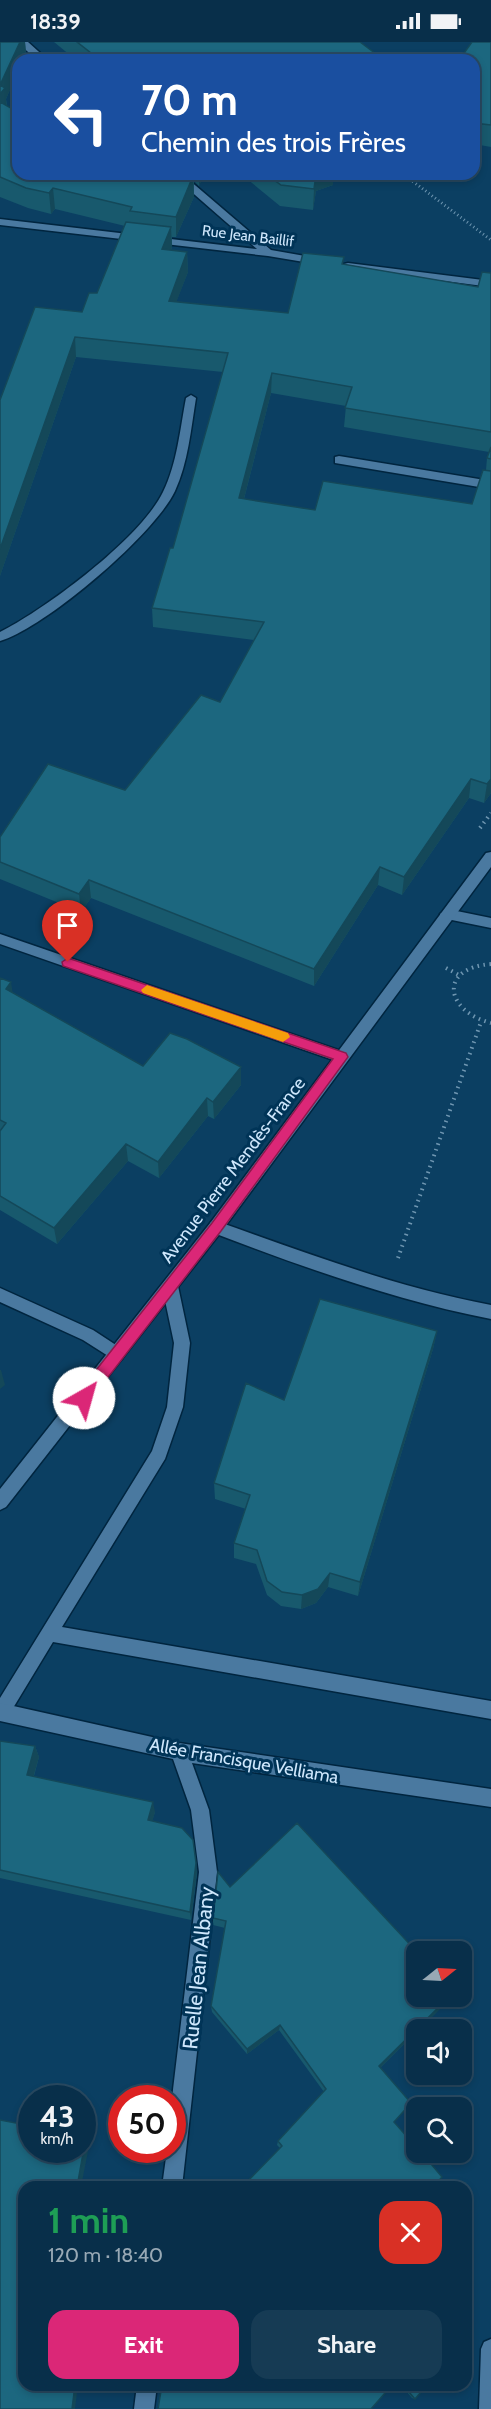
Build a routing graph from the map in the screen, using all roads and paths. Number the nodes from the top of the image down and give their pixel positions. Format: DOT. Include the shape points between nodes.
graph roads {
  1 [pos="22,42"];
  2 [pos="36,54"];
  3 [pos="183,180"];
  4 [pos="411,180"];
  5 [pos="0,222"];
  6 [pos="491,240"];
  7 [pos="268,253"];
  8 [pos="329,263"];
  9 [pos="340,265"];
  10 [pos="491,284"];
  11 [pos="191,398"];
  12 [pos="339,460"];
  13 [pos="491,485"];
  14 [pos="0,637"];
  15 [pos="491,856"];
  16 [pos="447,914"];
  17 [pos="491,923"];
  18 [pos="0,939"];
  19 [pos="491,964"];
  20 [pos="481,1022"];
  21 [pos="491,1023"];
  22 [pos="342,1057"];
  23 [pos="216,1227"];
  24 [pos="170,1286"];
  25 [pos="388,1287"];
  26 [pos="0,1295"];
  27 [pos="491,1312"];
  28 [pos="116,1354"];
  29 [pos="0,1502"];
  30 [pos="48,1633"];
  31 [pos="491,1710"];
  32 [pos="0,1712"];
  33 [pos="179,1752"];
  34 [pos="491,1798"];
  35 [pos="173,2181"];
  36 [pos="491,2349"];
  37 [pos="146,2391"];
  38 [pos="144,2409"];
  39 [pos="489,2409"];
  1 -- 2 [label="street"];
  3 -- 7 [label="street"];
  4 -- 6 [label="path"];
  5 -- 7 [label="street, Rue Jean Baillif"];
  7 -- 8 [label="street, Rue Jean Baillif"];
  9 -- 10 [label="street"];
  11 -- 14 [label="street" via="168,494 143,528 58,602"];
  12 -- 13 [label="street"];
  15 -- 16 [label="street, Avenue Pierre Mendès-France"];
  16 -- 17 [label="street"];
  16 -- 22 [label="street, Avenue Pierre Mendès-France"];
  18 -- 22 [label="street"];
  19 -- 20 [label="path" via="469,968 453,986 458,1007"];
  20 -- 21 [label="path"];
  20 -- 25 [label="path"];
  22 -- 23 [label="street, Avenue Pierre Mendès-France"];
  23 -- 24 [label="street, Avenue Pierre Mendès-France"];
  23 -- 25 [label="street" via="313,1265"];
  24 -- 28 [label="street, Avenue Pierre Mendès-France"];
  24 -- 30 [label="street" via="182,1343 175,1407 159,1454"];
  25 -- 27 [label="street"];
  26 -- 28 [label="street" via="88,1335"];
  28 -- 29 [label="street, Avenue Pierre Mendès-France"];
  30 -- 31 [label="street"];
  30 -- 32 [label="street"];
  32 -- 33 [label="street, Allée Francisque Velliama"];
  33 -- 34 [label="street, Allée Francisque Velliama"];
  33 -- 35 [label="street, Ruelle Jean Albany" via="200,1810 208,1872"];
  36 -- 39 [label="street"];
  37 -- 38 [label="street"];
}
